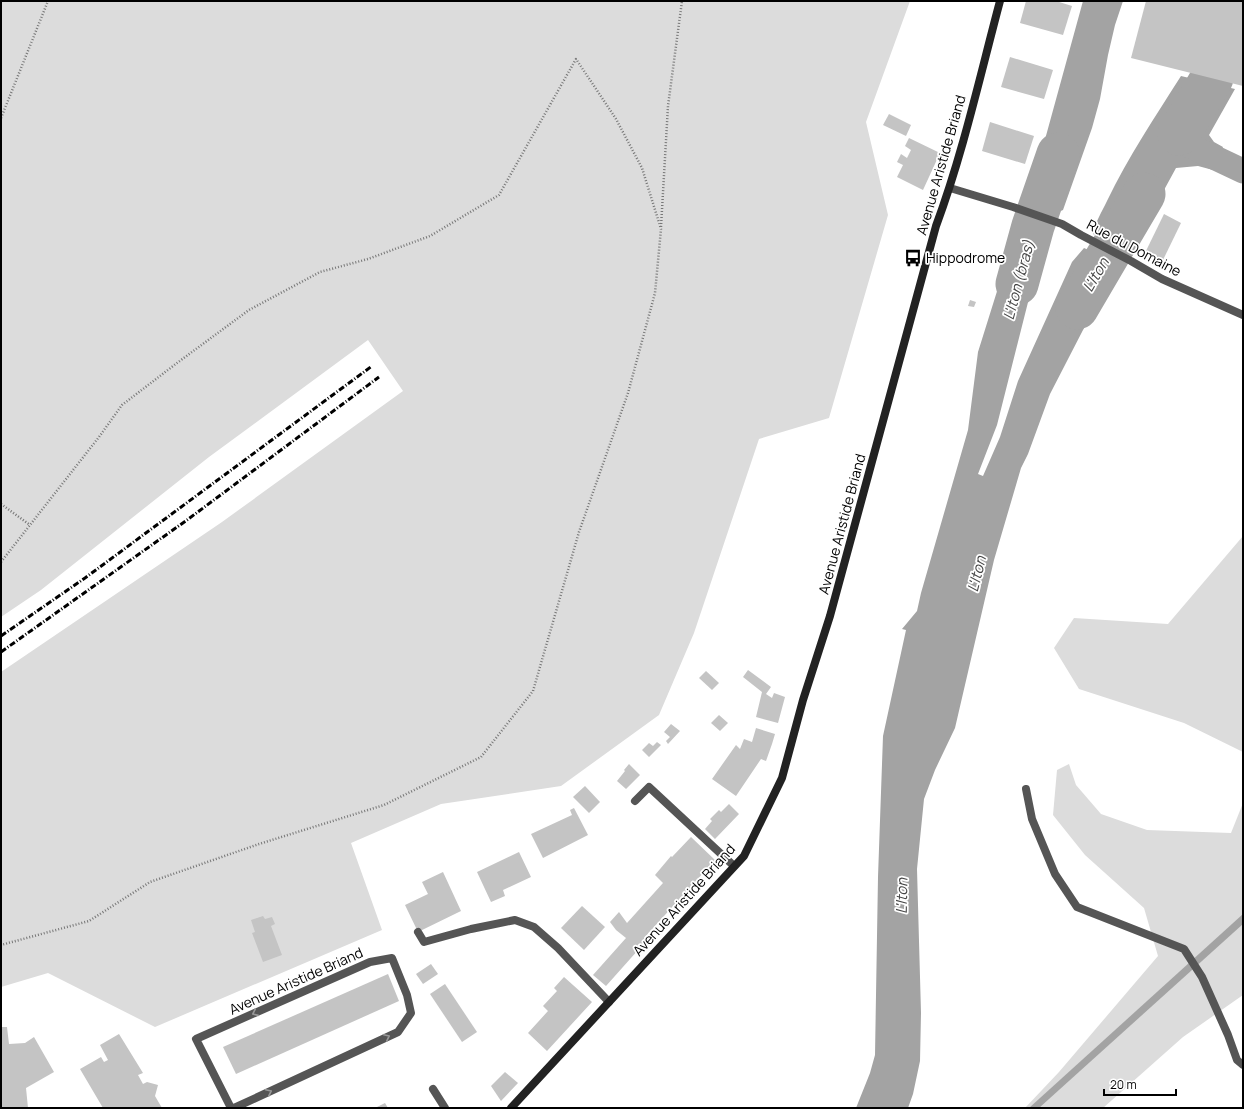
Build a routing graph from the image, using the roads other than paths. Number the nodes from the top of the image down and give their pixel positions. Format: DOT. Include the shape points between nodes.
graph roads {
  1 [pos="1000,1"];
  2 [pos="950,188"];
  3 [pos="1243,315"];
  4 [pos="1026,789"];
  5 [pos="635,801"];
  6 [pos="734,866"];
  7 [pos="418,932"];
  8 [pos="609,1002"];
  9 [pos="1243,1065"];
  10 [pos="432,1090"];
  11 [pos="232,1108"];
  12 [pos="444,1108"];
  13 [pos="511,1108"];
  1 -- 2 [label="main road, Avenue Aristide Briand"];
  2 -- 3 [label="street, Rue du Domaine" via="1062,224 1162,279"];
  2 -- 6 [label="main road, Avenue Aristide Briand" via="936,226 830,616 803,700 782,778 744,856"];
  4 -- 9 [label="street" via="1032,819 1055,874 1077,907 1184,949 1202,977 1237,1060"];
  5 -- 6 [label="street" via="648,788"];
  6 -- 8 [label="main road, Avenue Aristide Briand"];
  7 -- 8 [label="street" via="424,942 515,920 534,927 558,948"];
  8 -- 13 [label="main road, Avenue Aristide Briand"];
  10 -- 12 [label="street"];
  11 -- 11 [label="street, Avenue Aristide Briand, one-way" via="398,1032 411,1013 407,995 392,958 370,962 196,1039"];
}
